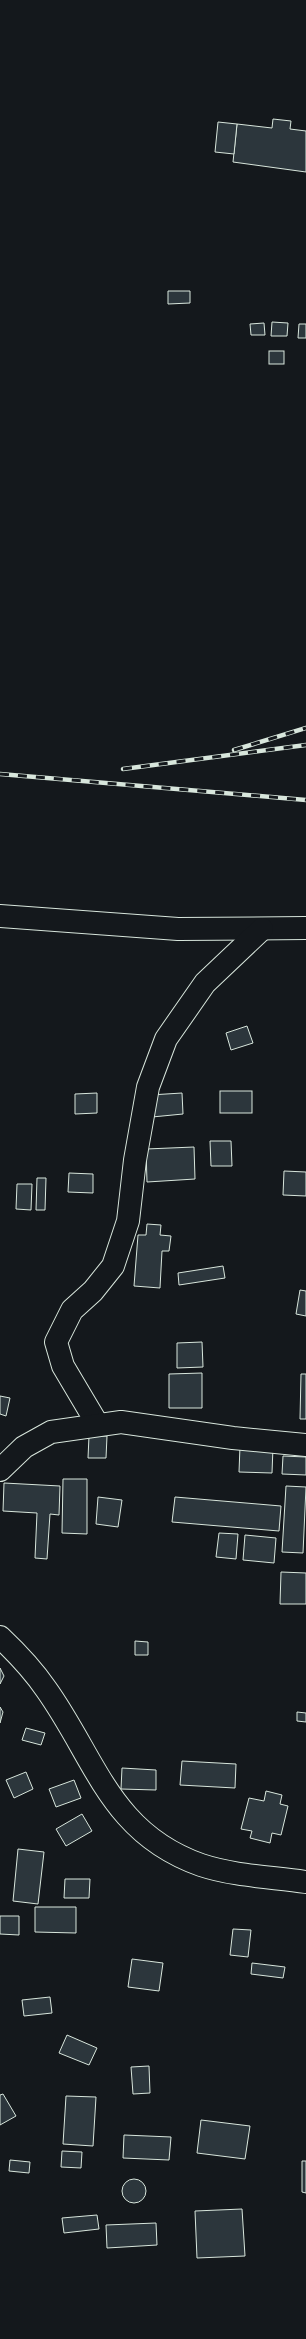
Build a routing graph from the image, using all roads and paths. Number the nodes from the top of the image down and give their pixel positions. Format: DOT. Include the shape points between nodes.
graph roads {
  1 [pos="0,916"];
  2 [pos="306,928"];
  3 [pos="262,929"];
  4 [pos="98,1425"];
  5 [pos="306,1445"];
  6 [pos="0,1470"];
  7 [pos="0,1637"];
  8 [pos="306,1882"];
  1 -- 3 [label="street" via="178,929"];
  2 -- 3 [label="street"];
  3 -- 4 [label="street" via="205,983 166,1038 148,1087 135,1160 128,1221 113,1266 93,1291 72,1310 56,1342 63,1366"];
  4 -- 5 [label="street" via="121,1422 232,1438"];
  4 -- 6 [label="street" via="52,1432 24,1447"];
  7 -- 8 [label="street" via="47,1690 108,1793 142,1833 166,1848 201,1864"];
}
